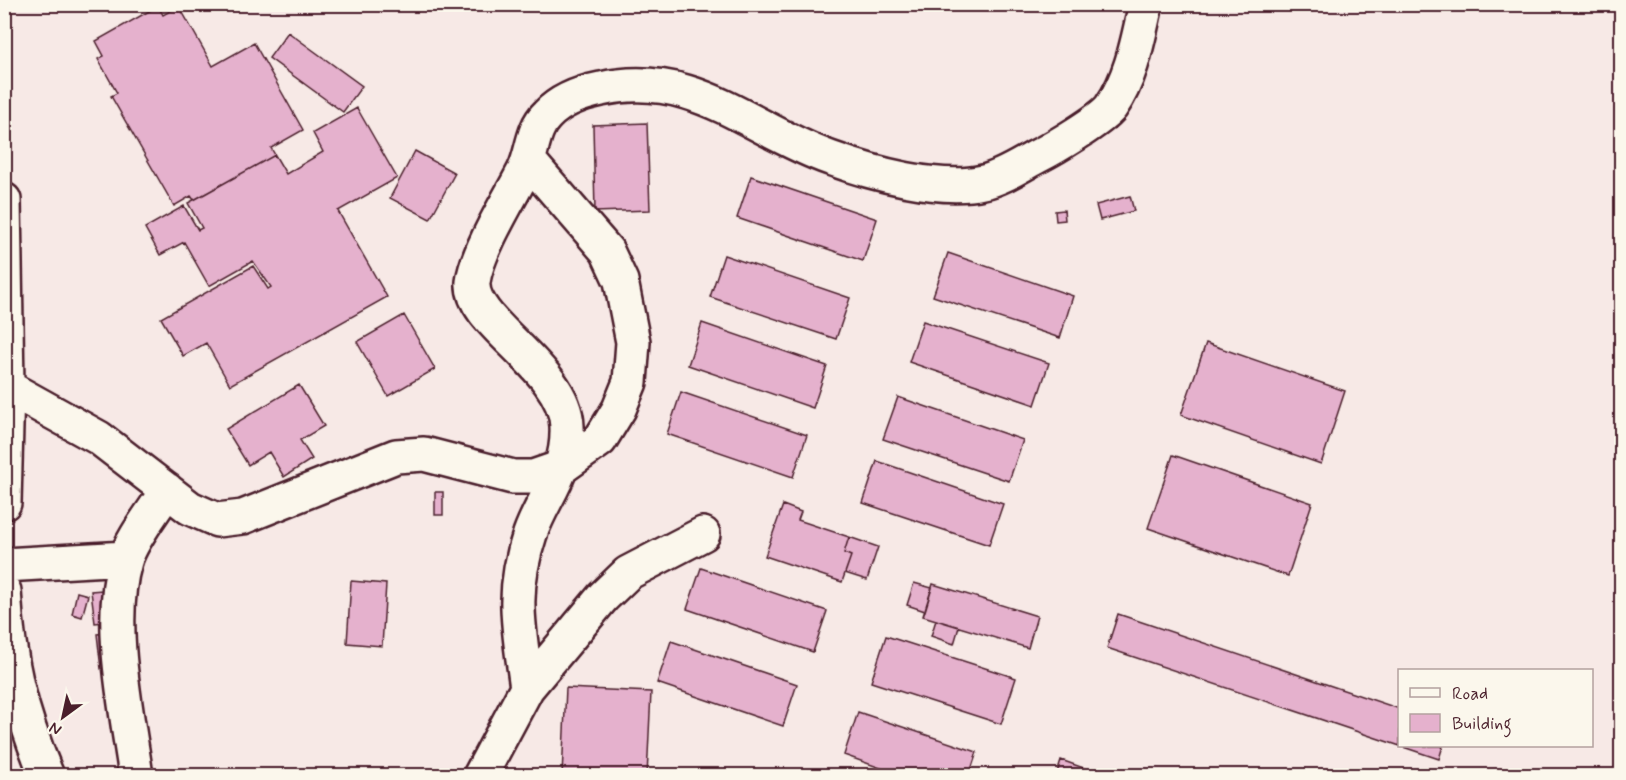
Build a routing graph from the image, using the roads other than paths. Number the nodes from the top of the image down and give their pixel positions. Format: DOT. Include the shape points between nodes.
graph roads {
  1 [pos="1146,4"];
  2 [pos="529,161"];
  3 [pos="4,200"];
  4 [pos="7,387"];
  5 [pos="562,467"];
  6 [pos="167,490"];
  7 [pos="4,503"];
  8 [pos="703,534"];
  9 [pos="126,558"];
  10 [pos="4,565"];
  11 [pos="4,591"];
  12 [pos="527,688"];
  13 [pos="47,776"];
  14 [pos="136,776"];
  15 [pos="480,776"];
  1 -- 2 [label="street" via="1130,68 1109,110 1045,153 983,182 951,185 871,171 827,158 695,93 667,87 616,86 562,102 544,117 535,134"];
  2 -- 5 [label="street" via="479,259 473,284 482,309 540,369 565,410"];
  2 -- 5 [label="street" via="607,251 621,281 633,342 630,382 619,409 600,440"];
  3 -- 4 [label="street"];
  4 -- 6 [label="street" via="99,438"];
  4 -- 7 [label="street"];
  5 -- 6 [label="street" via="533,477 513,477 424,454 396,456 243,518 217,520 190,508"];
  5 -- 12 [label="street" via="531,530 519,573 516,605"];
  6 -- 9 [label="street"];
  8 -- 12 [label="street" via="628,573"];
  9 -- 10 [label="street"];
  9 -- 14 [label="street" via="118,592 121,655"];
  11 -- 13 [label="street" via="7,642 22,707"];
  12 -- 15 [label="street"];
}
